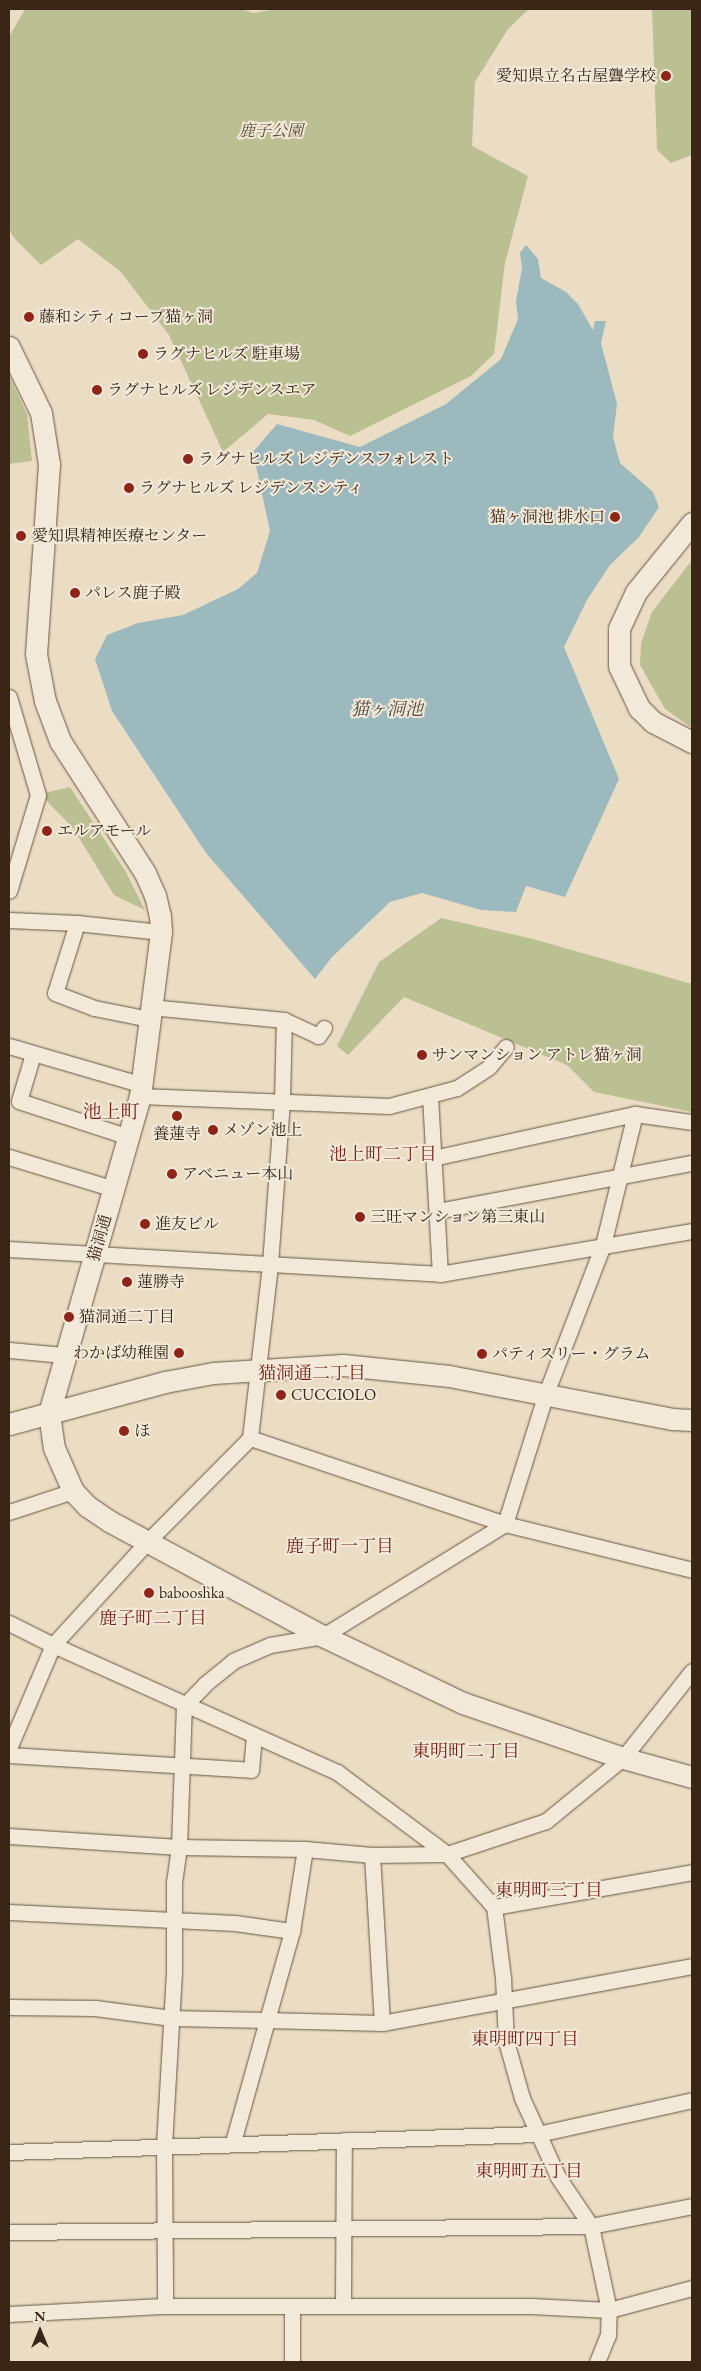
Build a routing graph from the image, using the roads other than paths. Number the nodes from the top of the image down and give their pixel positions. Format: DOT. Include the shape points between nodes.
graph roads {
  1 [pos="9,347"];
  2 [pos="692,523"];
  3 [pos="9,697"];
  4 [pos="692,742"];
  5 [pos="9,891"];
  6 [pos="9,920"];
  7 [pos="77,923"];
  8 [pos="161,932"];
  9 [pos="150,1013"];
  10 [pos="284,1020"];
  11 [pos="324,1028"];
  12 [pos="9,1046"];
  13 [pos="506,1047"];
  14 [pos="33,1054"];
  15 [pos="140,1090"];
  16 [pos="430,1096"];
  17 [pos="282,1100"];
  18 [pos="635,1114"];
  19 [pos="692,1122"];
  20 [pos="128,1137"];
  21 [pos="9,1157"];
  22 [pos="433,1158"];
  23 [pos="692,1162"];
  24 [pos="618,1177"];
  25 [pos="114,1190"];
  26 [pos="437,1211"];
  27 [pos="692,1231"];
  28 [pos="603,1245"];
  29 [pos="9,1249"];
  30 [pos="97,1252"];
  31 [pos="270,1264"];
  32 [pos="440,1274"];
  33 [pos="9,1350"];
  34 [pos="64,1355"];
  35 [pos="260,1368"];
  36 [pos="545,1396"];
  37 [pos="49,1413"];
  38 [pos="692,1420"];
  39 [pos="9,1424"];
  40 [pos="250,1438"];
  41 [pos="73,1491"];
  42 [pos="9,1512"];
  43 [pos="505,1524"];
  44 [pos="148,1541"];
  45 [pos="692,1570"];
  46 [pos="9,1623"];
  47 [pos="323,1636"];
  48 [pos="53,1645"];
  49 [pos="692,1671"];
  50 [pos="184,1706"];
  51 [pos="254,1736"];
  52 [pos="9,1748"];
  53 [pos="9,1755"];
  54 [pos="624,1758"];
  55 [pos="180,1768"];
  56 [pos="692,1778"];
  57 [pos="9,1836"];
  58 [pos="179,1847"];
  59 [pos="305,1849"];
  60 [pos="447,1854"];
  61 [pos="372,1855"];
  62 [pos="692,1872"];
  63 [pos="494,1907"];
  64 [pos="9,1912"];
  65 [pos="174,1920"];
  66 [pos="292,1931"];
  67 [pos="692,1966"];
  68 [pos="504,2000"];
  69 [pos="9,2007"];
  70 [pos="170,2018"];
  71 [pos="267,2020"];
  72 [pos="382,2023"];
  73 [pos="692,2100"];
  74 [pos="538,2134"];
  75 [pos="344,2140"];
  76 [pos="233,2142"];
  77 [pos="164,2144"];
  78 [pos="9,2152"];
  79 [pos="692,2206"];
  80 [pos="591,2226"];
  81 [pos="344,2229"];
  82 [pos="166,2231"];
  83 [pos="9,2232"];
  84 [pos="692,2288"];
  85 [pos="166,2306"];
  86 [pos="292,2306"];
  87 [pos="343,2306"];
  88 [pos="610,2310"];
  89 [pos="9,2314"];
  90 [pos="292,2362"];
  91 [pos="597,2362"];
  1 -- 8 [label="street, 猫洞通" via="41,413 48,464 36,654 45,700 60,741 145,873 155,895"];
  2 -- 4 [label="street" via="636,592 619,628 619,666 639,708 653,722"];
  3 -- 5 [label="street" via="38,795"];
  6 -- 7 [label="street"];
  7 -- 8 [label="street"];
  7 -- 9 [label="street" via="55,993 94,1008"];
  8 -- 9 [label="street, 猫洞通"];
  9 -- 10 [label="street"];
  9 -- 15 [label="street, 猫洞通"];
  10 -- 11 [label="street" via="318,1036"];
  10 -- 17 [label="street"];
  12 -- 14 [label="street"];
  13 -- 16 [label="street" via="476,1078"];
  14 -- 15 [label="street"];
  14 -- 20 [label="street" via="19,1101"];
  15 -- 17 [label="street"];
  15 -- 20 [label="street, 猫洞通"];
  16 -- 17 [label="street" via="389,1106"];
  16 -- 22 [label="street"];
  17 -- 31 [label="street"];
  18 -- 19 [label="street"];
  18 -- 22 [label="street"];
  18 -- 24 [label="street"];
  20 -- 25 [label="street, 猫洞通"];
  21 -- 25 [label="street"];
  22 -- 26 [label="street"];
  23 -- 24 [label="street"];
  24 -- 26 [label="street"];
  24 -- 28 [label="street"];
  25 -- 30 [label="street, 猫洞通"];
  26 -- 32 [label="street"];
  27 -- 28 [label="street"];
  28 -- 32 [label="street"];
  28 -- 36 [label="street"];
  29 -- 30 [label="street"];
  30 -- 31 [label="street"];
  30 -- 34 [label="street, 猫洞通"];
  31 -- 32 [label="street"];
  31 -- 35 [label="street"];
  33 -- 34 [label="street"];
  34 -- 37 [label="street, 猫洞通"];
  35 -- 36 [label="street" via="342,1365 449,1376"];
  35 -- 37 [label="street" via="166,1382"];
  35 -- 40 [label="street"];
  36 -- 38 [label="street"];
  36 -- 43 [label="street"];
  37 -- 39 [label="street"];
  37 -- 41 [label="street" via="54,1448"];
  40 -- 43 [label="street"];
  40 -- 44 [label="street"];
  41 -- 42 [label="street"];
  41 -- 44 [label="street" via="86,1506"];
  43 -- 45 [label="street"];
  43 -- 47 [label="street"];
  44 -- 47 [label="street"];
  44 -- 48 [label="street"];
  46 -- 48 [label="street"];
  47 -- 50 [label="street" via="270,1645 233,1661"];
  47 -- 54 [label="street" via="463,1703"];
  48 -- 50 [label="street"];
  48 -- 52 [label="street"];
  49 -- 54 [label="street"];
  50 -- 51 [label="street"];
  50 -- 55 [label="street"];
  51 -- 55 [label="street" via="251,1770"];
  51 -- 60 [label="street" via="337,1772"];
  53 -- 55 [label="street"];
  54 -- 56 [label="street"];
  54 -- 60 [label="street" via="546,1821"];
  55 -- 58 [label="street"];
  57 -- 58 [label="street"];
  58 -- 59 [label="street"];
  58 -- 65 [label="street" via="174,1882"];
  59 -- 61 [label="street"];
  59 -- 66 [label="street"];
  60 -- 61 [label="street"];
  60 -- 63 [label="street"];
  61 -- 72 [label="street"];
  62 -- 63 [label="street"];
  63 -- 68 [label="street"];
  64 -- 65 [label="street"];
  65 -- 66 [label="street" via="235,1923"];
  65 -- 70 [label="street"];
  66 -- 71 [label="street"];
  67 -- 68 [label="street"];
  68 -- 72 [label="street"];
  68 -- 74 [label="street" via="506,2041 522,2098"];
  69 -- 70 [label="street" via="95,2008"];
  70 -- 71 [label="street"];
  70 -- 77 [label="street"];
  71 -- 72 [label="street"];
  71 -- 76 [label="street"];
  73 -- 74 [label="street"];
  74 -- 75 [label="street"];
  74 -- 80 [label="street" via="558,2176"];
  75 -- 76 [label="street"];
  75 -- 81 [label="street"];
  76 -- 77 [label="street"];
  77 -- 78 [label="street"];
  77 -- 82 [label="street"];
  79 -- 80 [label="street"];
  80 -- 81 [label="street"];
  80 -- 88 [label="street"];
  81 -- 82 [label="street"];
  81 -- 87 [label="street"];
  82 -- 83 [label="street"];
  82 -- 85 [label="street"];
  84 -- 88 [label="street"];
  85 -- 86 [label="street"];
  85 -- 89 [label="street"];
  86 -- 87 [label="street"];
  86 -- 90 [label="street"];
  87 -- 88 [label="street" via="531,2306"];
  88 -- 91 [label="street" via="608,2335"];
}
